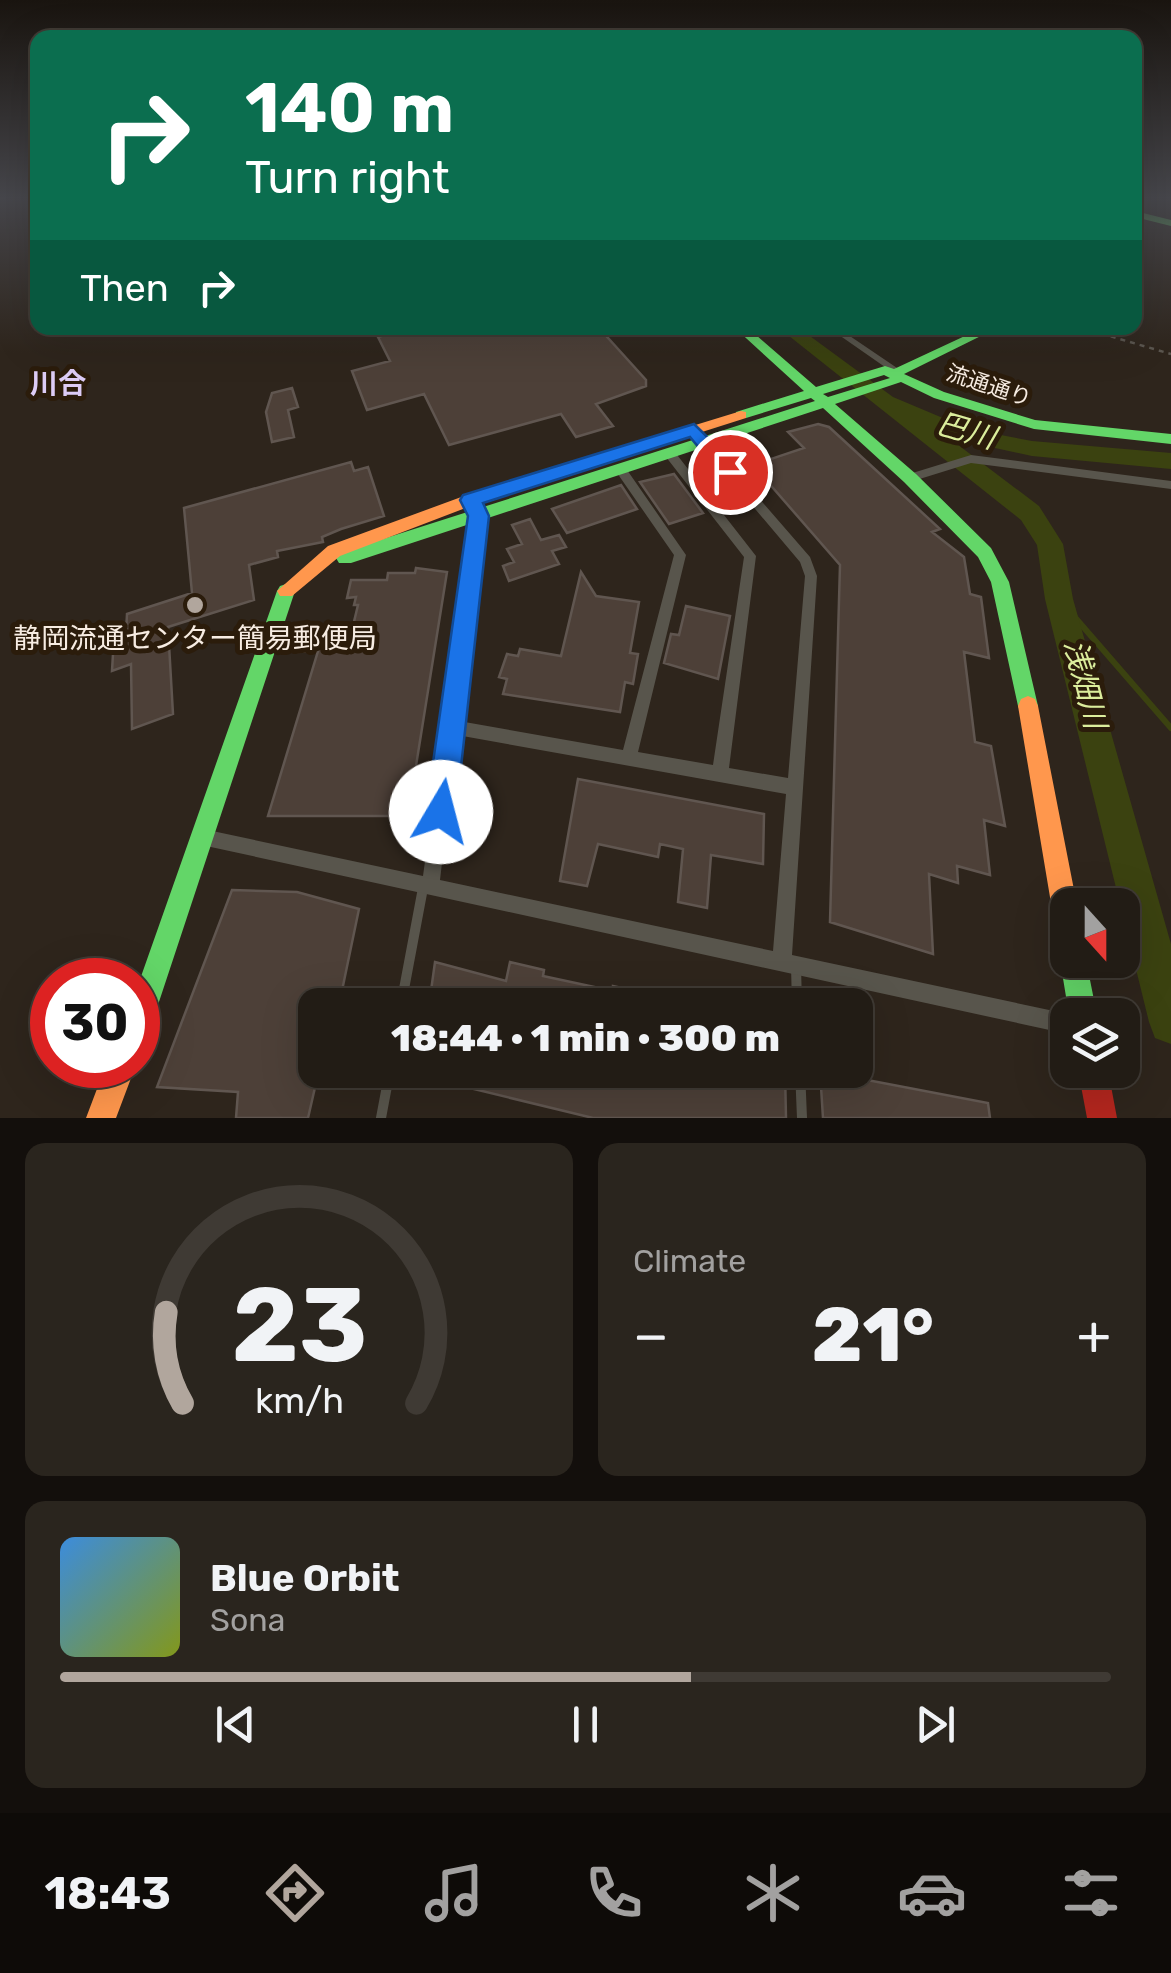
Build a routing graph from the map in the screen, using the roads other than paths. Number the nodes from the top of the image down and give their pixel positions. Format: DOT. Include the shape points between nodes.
graph roads {
  1 [pos="749,335"];
  2 [pos="841,335"];
  3 [pos="975,335"];
  4 [pos="886,376"];
  5 [pos="820,398"];
  6 [pos="700,436"];
  7 [pos="1171,439"];
  8 [pos="670,454"];
  9 [pos="621,470"];
  10 [pos="910,478"];
  11 [pos="1171,485"];
  12 [pos="474,508"];
  13 [pos="454,726"];
  14 [pos="629,758"];
  15 [pos="720,774"];
  16 [pos="796,788"];
  17 [pos="203,838"];
  18 [pos="427,886"];
  19 [pos="1061,888"];
  20 [pos="160,960"];
  21 [pos="789,964"];
  22 [pos="406,988"];
  23 [pos="794,988"];
  24 [pos="1050,1020"];
  25 [pos="112,1088"];
  26 [pos="387,1088"];
  27 [pos="801,1088"];
  28 [pos="1096,1088"];
  29 [pos="101,1118"];
  30 [pos="381,1118"];
  31 [pos="802,1118"];
  32 [pos="1102,1118"];
  1 -- 5 [label="street"];
  2 -- 4 [label="street"];
  3 -- 4 [label="street, 流通通り"];
  4 -- 5 [label="street"];
  4 -- 7 [label="street, 流通通り" via="1034,424"];
  5 -- 6 [label="street"];
  5 -- 10 [label="street"];
  6 -- 8 [label="street"];
  6 -- 12 [label="street"];
  6 -- 16 [label="street" via="806,560 811,576"];
  8 -- 9 [label="street"];
  8 -- 15 [label="street" via="750,556"];
  9 -- 12 [label="street"];
  9 -- 14 [label="street" via="680,555"];
  10 -- 11 [label="street" via="971,459"];
  10 -- 19 [label="street" via="975,541 1000,582"];
  12 -- 13 [label="street"];
  12 -- 17 [label="street" via="306,570 288,588"];
  13 -- 14 [label="street"];
  13 -- 18 [label="street"];
  14 -- 15 [label="street"];
  15 -- 16 [label="street"];
  16 -- 21 [label="street"];
  17 -- 18 [label="street"];
  17 -- 20 [label="street"];
  18 -- 21 [label="street"];
  18 -- 22 [label="lane"];
  21 -- 23 [label="lane"];
  21 -- 24 [label="street"];
  25 -- 29 [label="street"];
  26 -- 30 [label="lane"];
  27 -- 31 [label="lane"];
  28 -- 32 [label="street"];
}
